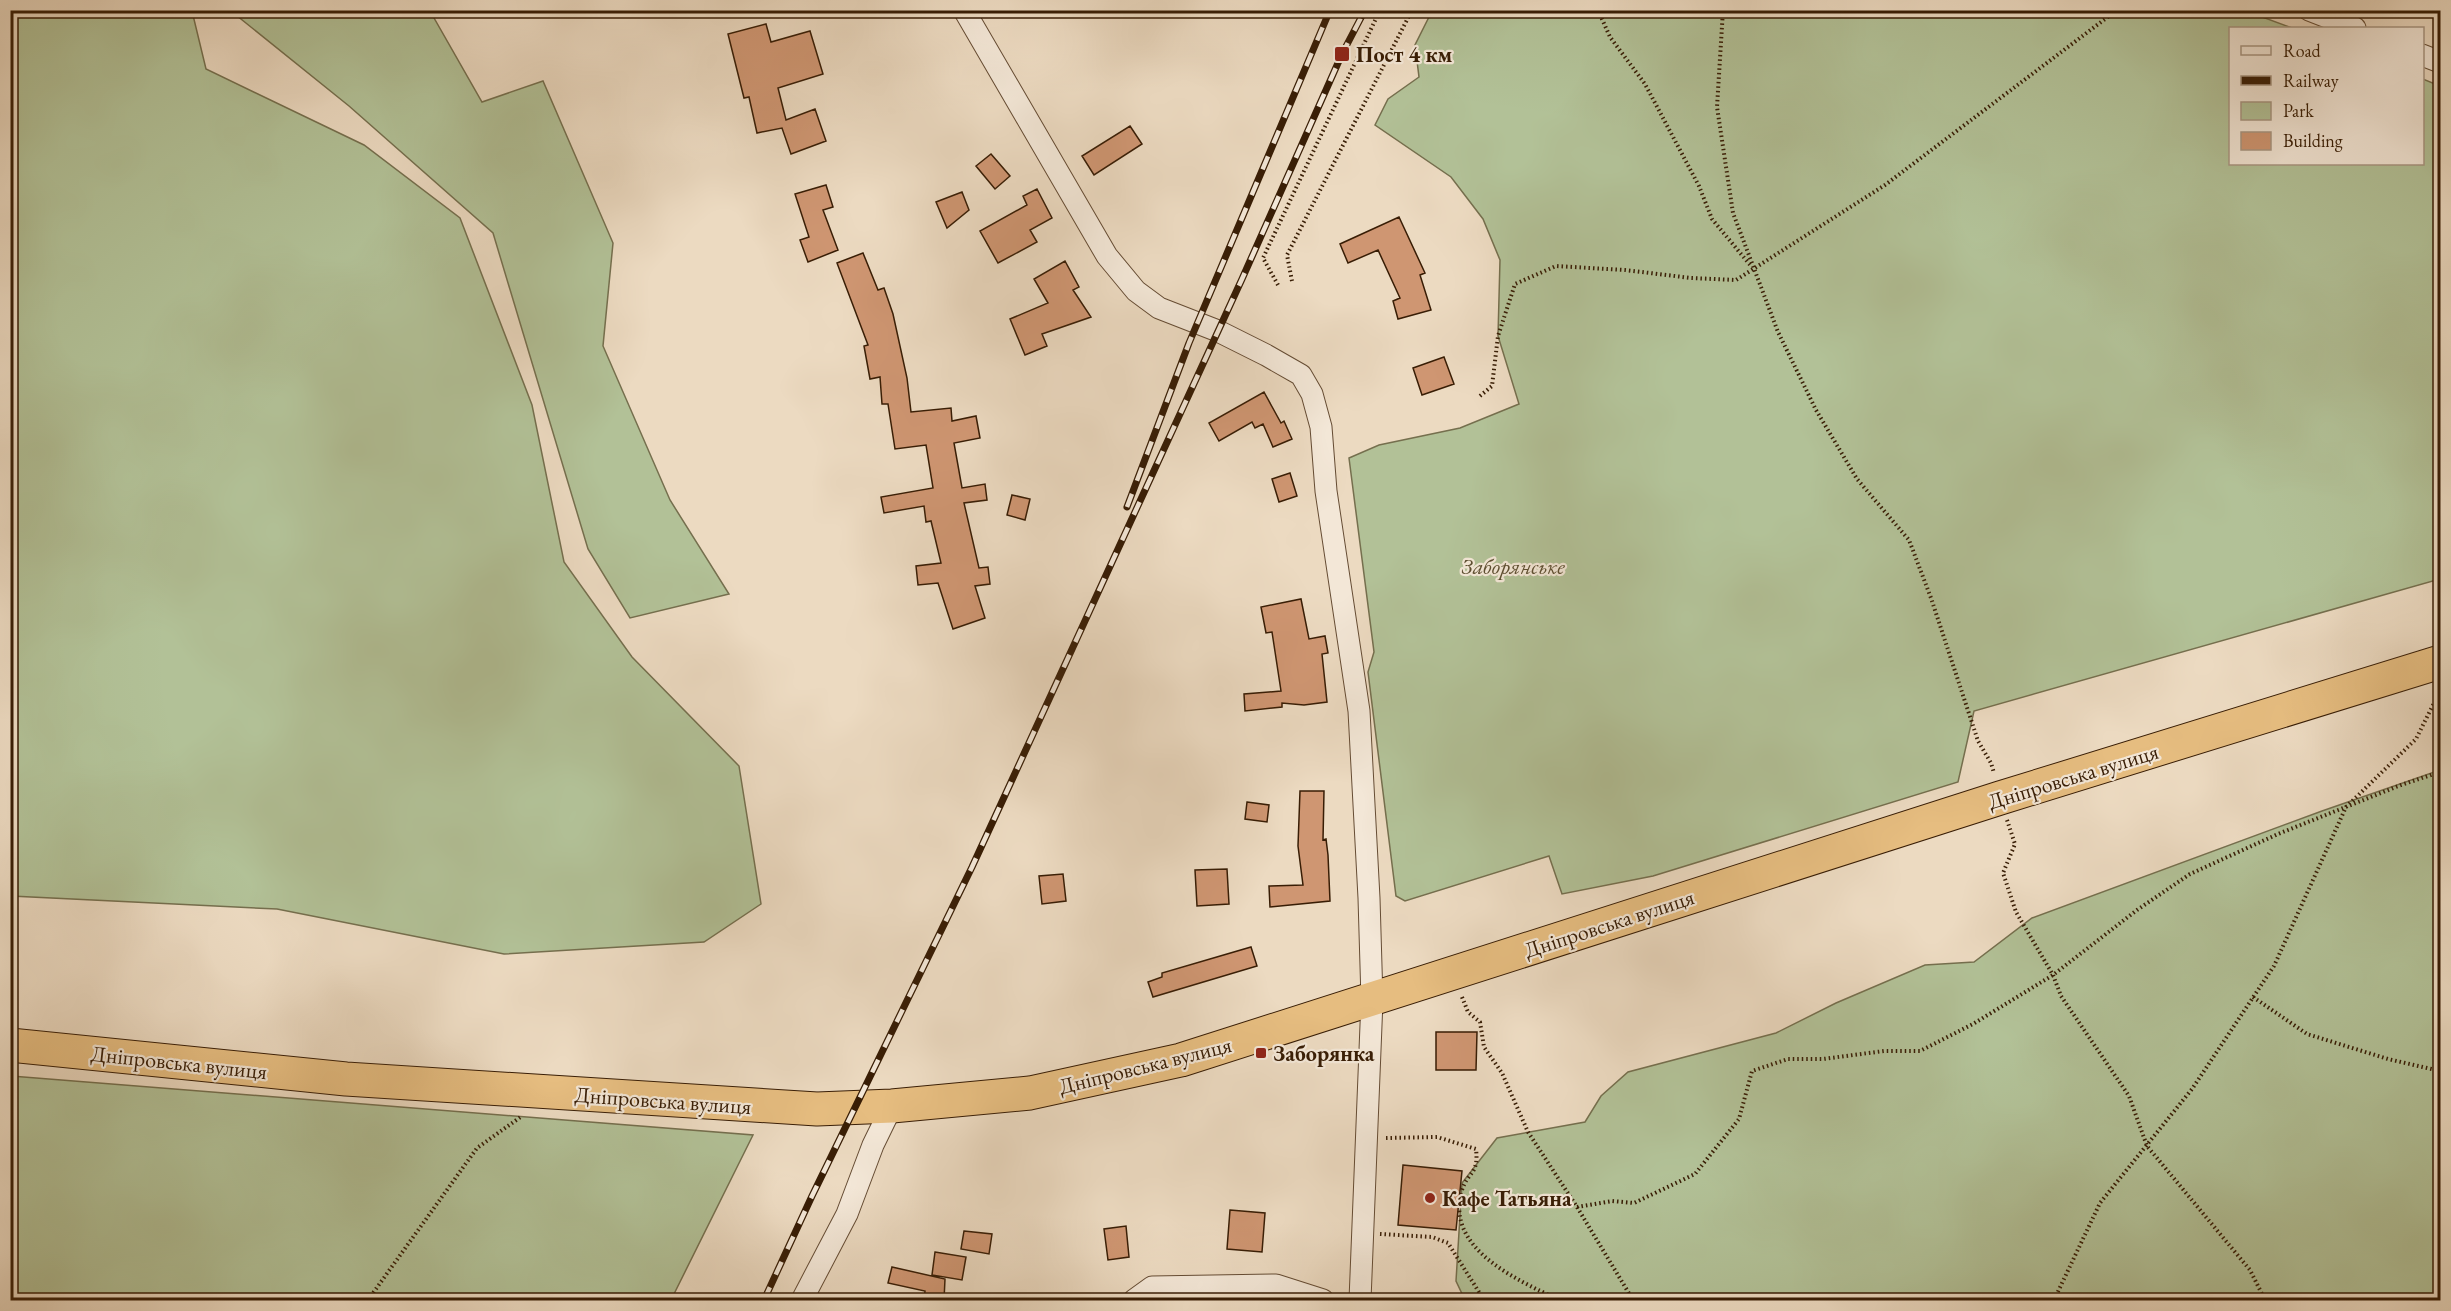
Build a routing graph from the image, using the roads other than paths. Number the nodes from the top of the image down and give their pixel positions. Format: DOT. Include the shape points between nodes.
graph roads {
  1 [pos="964,10"];
  2 [pos="2323,13"];
  3 [pos="2353,27"];
  4 [pos="2424,56"];
  5 [pos="2440,62"];
  6 [pos="2440,662"];
  7 [pos="1372,1000"];
  8 [pos="10,1045"];
  9 [pos="892,1106"];
  10 [pos="802,1300"];
  11 [pos="1134,1300"];
  12 [pos="1323,1300"];
  13 [pos="1360,1300"];
  1 -- 7 [label="street" via="1107,256 1136,291 1159,308 1218,331 1287,366 1301,375 1312,394 1321,427 1326,491 1359,711"];
  2 -- 3 [label="street"];
  4 -- 5 [label="street"];
  6 -- 7 [label="highway, Дніпровська вулиця" via="2000,798"];
  7 -- 9 [label="highway, Дніпровська вулиця" via="1181,1060 1030,1093"];
  7 -- 13 [label="street"];
  8 -- 9 [label="highway, Дніпровська вулиця" via="346,1079 817,1109"];
  9 -- 10 [label="street" via="847,1214"];
  11 -- 12 [label="street" via="1152,1287 1276,1285"];
}
